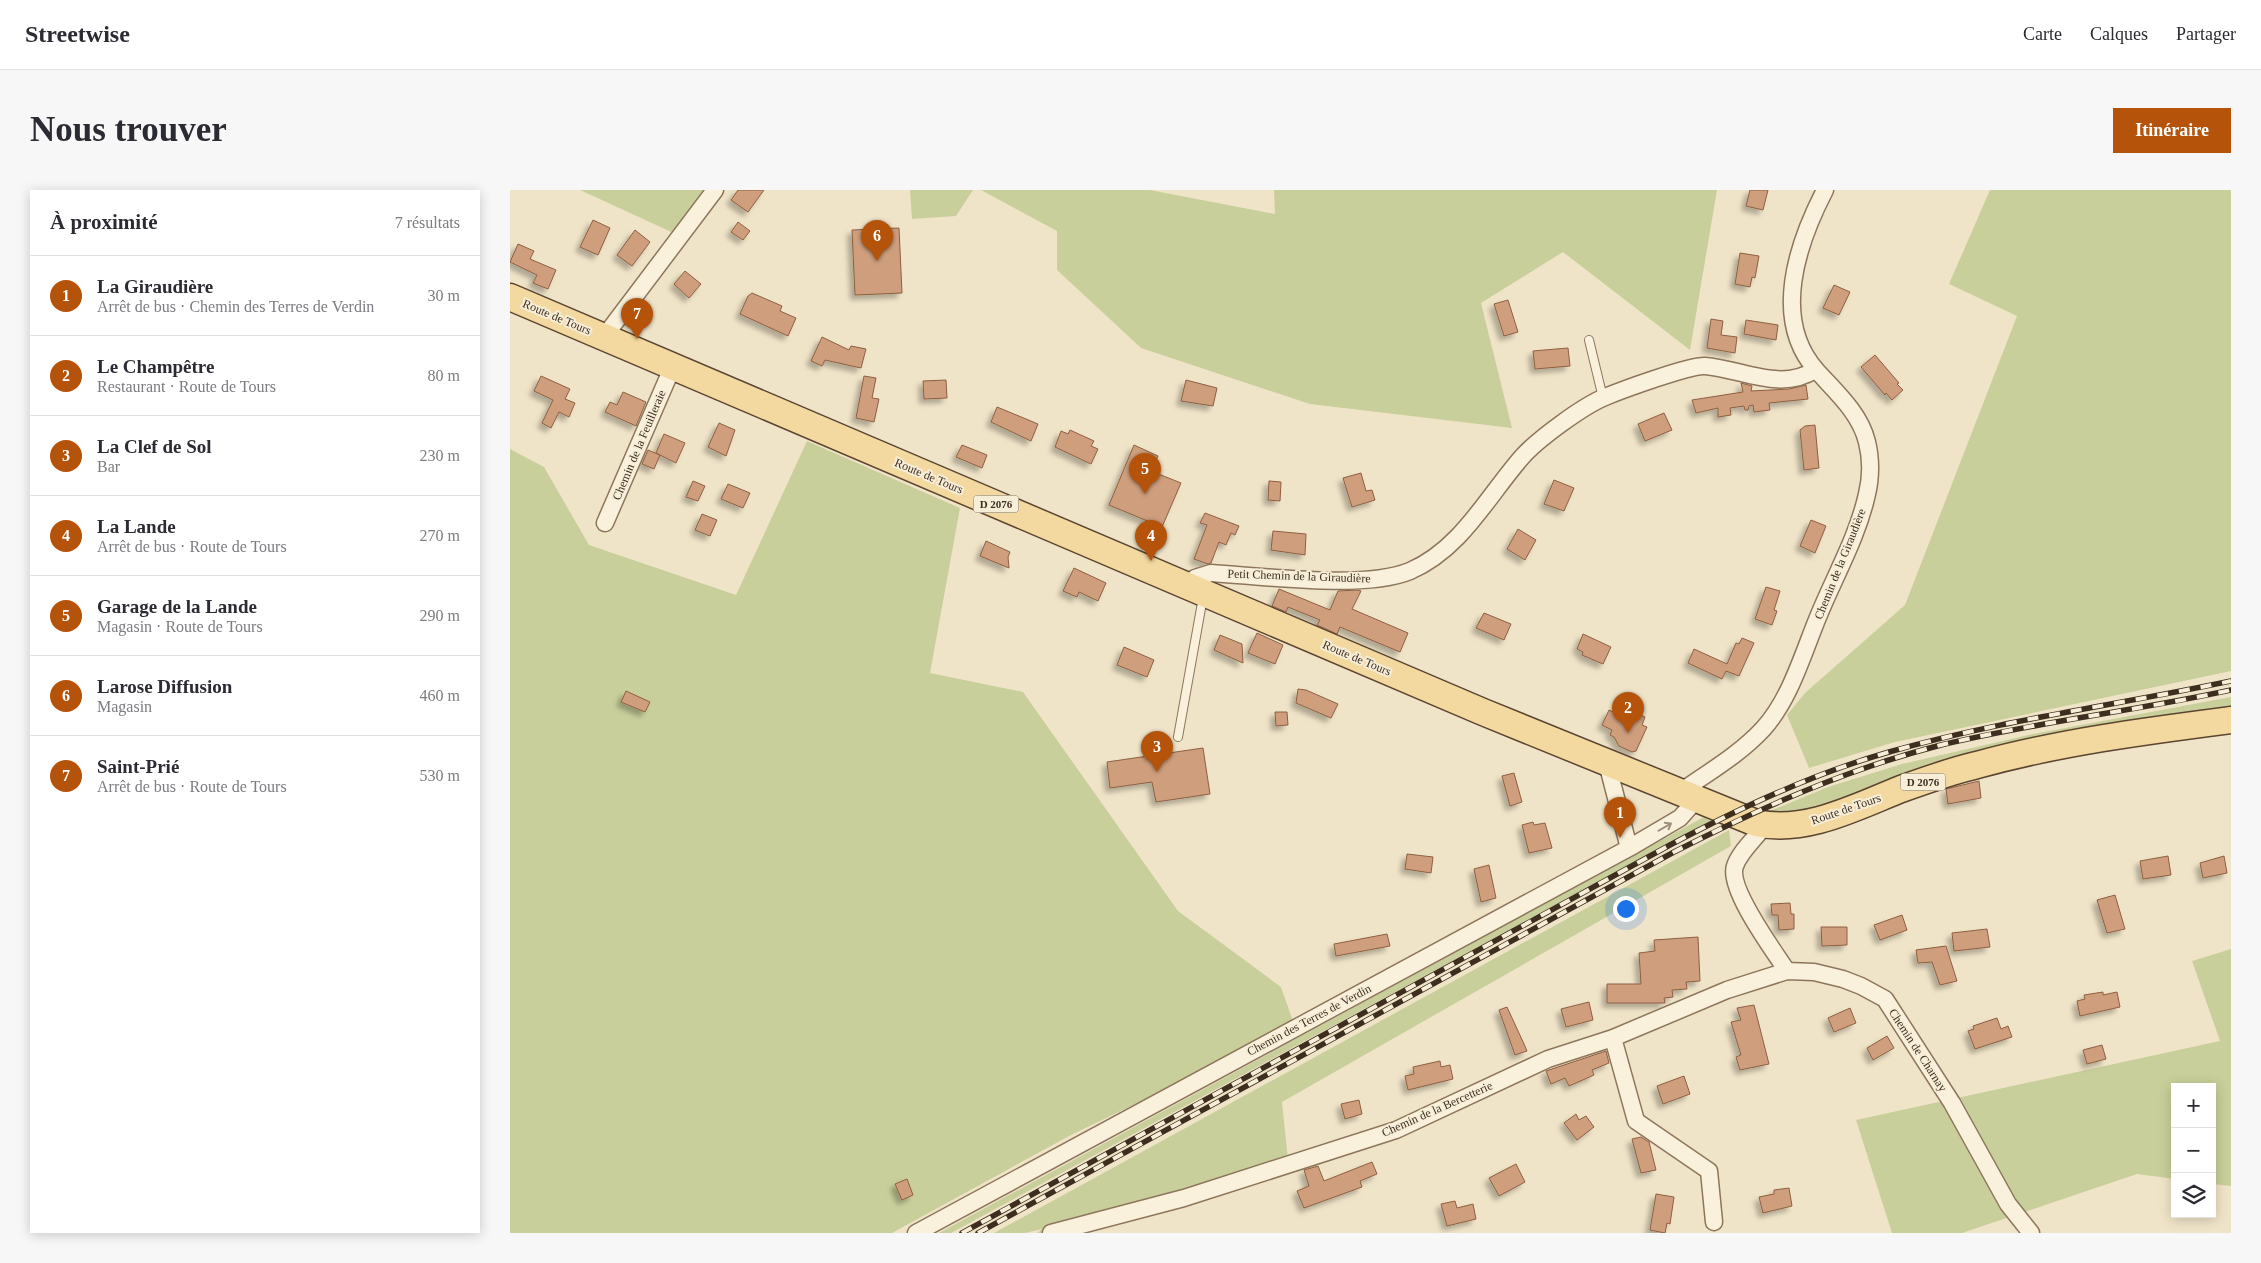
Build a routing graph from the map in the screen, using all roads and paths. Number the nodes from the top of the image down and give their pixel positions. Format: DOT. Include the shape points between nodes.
graph roads {
  1 [pos="715,190"];
  2 [pos="1825,190"];
  3 [pos="510,297"];
  4 [pos="604,337"];
  5 [pos="1589,340"];
  6 [pos="673,366"];
  7 [pos="1816,370"];
  8 [pos="1603,398"];
  9 [pos="605,523"];
  10 [pos="1196,589"];
  11 [pos="2231,720"];
  12 [pos="1178,736"];
  13 [pos="1607,763"];
  14 [pos="1687,796"];
  15 [pos="1764,825"];
  16 [pos="1629,848"];
  17 [pos="1787,972"];
  18 [pos="1613,1038"];
  19 [pos="1714,1222"];
  20 [pos="916,1233"];
  21 [pos="1051,1233"];
  22 [pos="2031,1233"];
  1 -- 4 [label="street"];
  2 -- 7 [label="street, Chemin de la Giraudière" via="1801,250 1791,308 1797,339"];
  3 -- 4 [label="main road, Route de Tours / D 2076"];
  4 -- 6 [label="main road, Route de Tours / D 2076"];
  5 -- 8 [label="lane"];
  6 -- 9 [label="street, Chemin de la Feuilleraie"];
  6 -- 10 [label="main road, Route de Tours / D 2076"];
  7 -- 8 [label="street, Petit Chemin de la Giraudière" via="1806,376 1763,379 1704,366"];
  7 -- 14 [label="street, Chemin de la Giraudière" via="1850,409 1864,431 1870,462 1862,511 1794,676 1771,719"];
  8 -- 10 [label="street, Petit Chemin de la Giraudière" via="1546,435 1523,456 1456,539 1438,556 1408,571 1374,579 1211,573 1195,578"];
  10 -- 12 [label="lane"];
  10 -- 13 [label="main road, Route de Tours / D 2076"];
  11 -- 15 [label="main road, Route de Tours / D 2076" via="2012,756 1937,777 1820,819 1789,825"];
  13 -- 14 [label="main road, Route de Tours / D 2076"];
  13 -- 16 [label="street"];
  14 -- 15 [label="main road, Route de Tours / D 2076"];
  16 -- 14 [label="street, Chemin des Terres de Verdin, one-way" via="1680,818"];
  15 -- 17 [label="street" via="1735,865 1734,877 1744,903"];
  16 -- 20 [label="street, Chemin des Terres de Verdin"];
  17 -- 18 [label="street, Chemin de la Bercetterie" via="1727,990"];
  17 -- 22 [label="street, Chemin de Charnay" via="1814,972 1843,979 1885,999 1952,1103 2008,1204"];
  18 -- 19 [label="street" via="1636,1121 1709,1171"];
  18 -- 21 [label="street, Chemin de la Bercetterie" via="1548,1059 1389,1132 1184,1198"];
}
